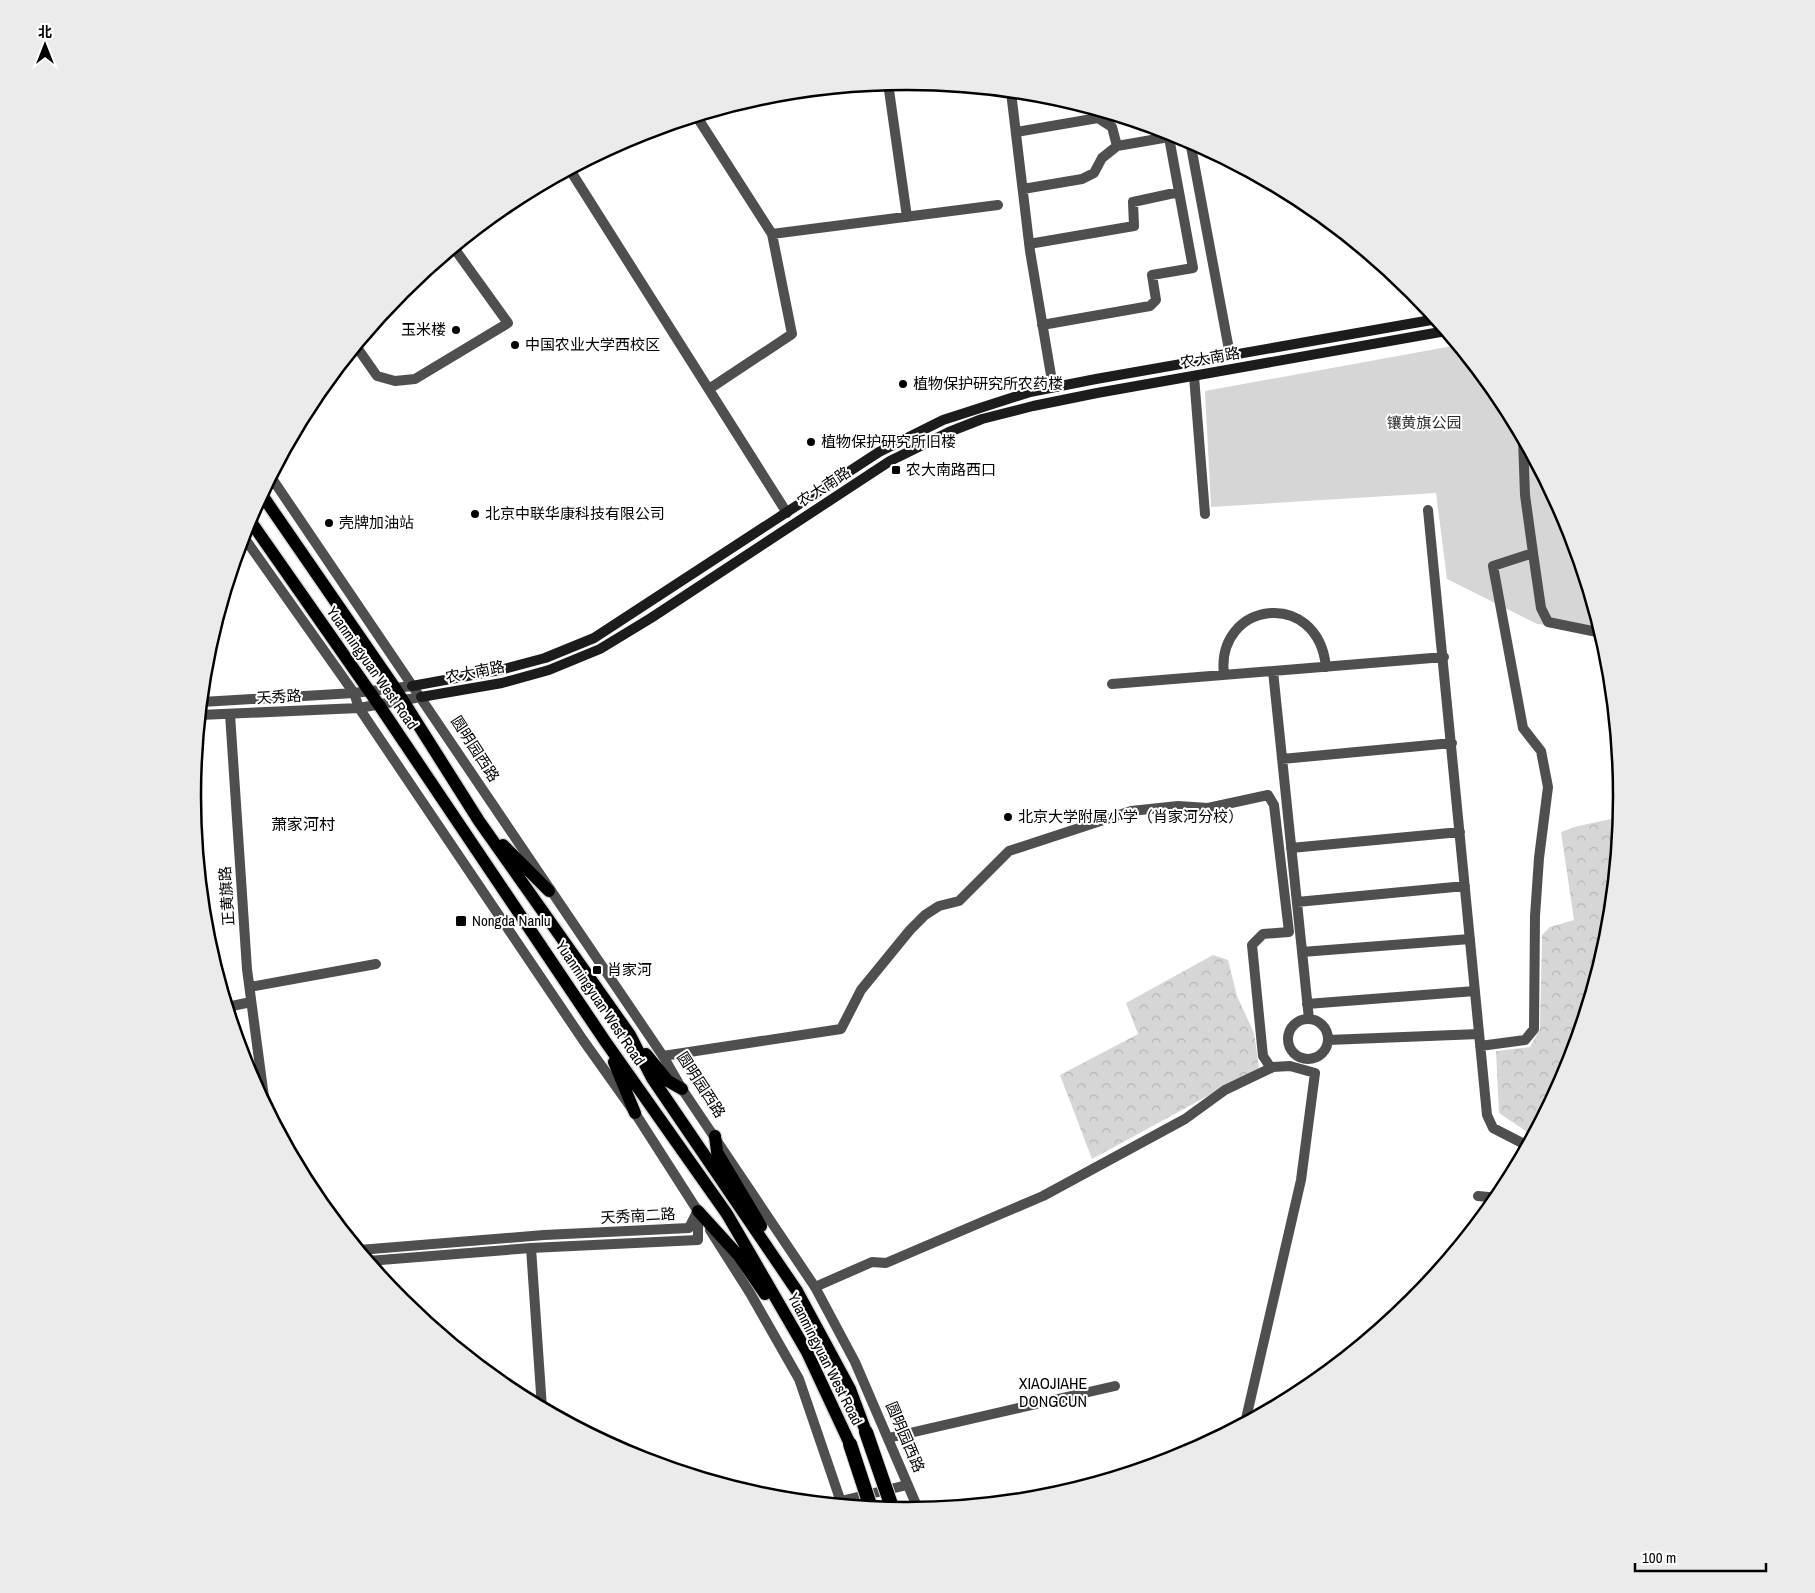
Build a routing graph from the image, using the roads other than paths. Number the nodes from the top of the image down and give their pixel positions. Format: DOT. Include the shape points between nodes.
graph roads {
  1 [pos="889,91"];
  2 [pos="1013,98"];
  3 [pos="700,121"];
  4 [pos="1016,132"];
  5 [pos="1158,136"];
  6 [pos="1169,141"];
  7 [pos="1117,146"];
  8 [pos="1192,150"];
  9 [pos="573,175"];
  10 [pos="1022,189"];
  11 [pos="1179,192"];
  12 [pos="998,205"];
  13 [pos="908,217"];
  14 [pos="772,234"];
  15 [pos="1029,244"];
  16 [pos="457,252"];
  17 [pos="1429,320"];
  18 [pos="1042,325"];
  19 [pos="1440,332"];
  20 [pos="359,351"];
  21 [pos="1230,355"];
  22 [pos="1194,376"];
  23 [pos="1053,388"];
  24 [pos="709,389"];
  25 [pos="1524,453"];
  26 [pos="275,483"];
  27 [pos="266,501"];
  28 [pos="1428,510"];
  29 [pos="787,513"];
  30 [pos="1205,514"];
  31 [pos="255,527"];
  32 [pos="252,534"];
  33 [pos="248,543"];
  34 [pos="269,550"];
  35 [pos="1533,553"];
  36 [pos="1594,631"];
  37 [pos="1444,657"];
  38 [pos="1326,667"];
  39 [pos="1273,671"];
  40 [pos="1224,675"];
  41 [pos="1112,684"];
  42 [pos="412,686"];
  43 [pos="395,688"];
  44 [pos="370,692"];
  45 [pos="354,693"];
  46 [pos="421,697"];
  47 [pos="403,701"];
  48 [pos="207,702"];
  49 [pos="379,705"];
  50 [pos="360,708"];
  51 [pos="230,714"];
  52 [pos="206,716"];
  53 [pos="1452,743"];
  54 [pos="1282,759"];
  55 [pos="479,821"];
  56 [pos="1460,832"];
  57 [pos="1291,848"];
  58 [pos="1465,886"];
  59 [pos="549,891"];
  60 [pos="1297,902"];
  61 [pos="1470,939"];
  62 [pos="1302,952"];
  63 [pos="376,964"];
  64 [pos="250,987"];
  65 [pos="1475,991"];
  66 [pos="252,1002"];
  67 [pos="1307,1004"];
  68 [pos="233,1005"];
  69 [pos="1309,1019"];
  70 [pos="1479,1034"];
  71 [pos="630,1035"];
  72 [pos="1328,1040"];
  73 [pos="605,1041"];
  74 [pos="1480,1046"];
  75 [pos="663,1056"];
  76 [pos="1312,1058"];
  77 [pos="1271,1068"];
  78 [pos="1315,1073"];
  79 [pos="262,1083"];
  80 [pos="682,1088"];
  81 [pos="635,1113"];
  82 [pos="715,1136"];
  83 [pos="1523,1143"];
  84 [pos="1478,1196"];
  85 [pos="1489,1197"];
  86 [pos="698,1211"];
  87 [pos="763,1241"];
  88 [pos="532,1248"];
  89 [pos="366,1249"];
  90 [pos="375,1260"];
  91 [pos="815,1287"];
  92 [pos="807,1352"];
  93 [pos="1115,1386"];
  94 [pos="542,1400"];
  95 [pos="1247,1416"];
  96 [pos="866,1432"];
  97 [pos="888,1438"];
  98 [pos="850,1444"];
  99 [pos="907,1485"];
  100 [pos="840,1499"];
  101 [pos="851,1500"];
  102 [pos="868,1501"];
  103 [pos="890,1502"];
  104 [pos="915,1503"];
  1 -- 13 [label="street"];
  2 -- 4 [label="street"];
  3 -- 14 [label="street"];
  4 -- 7 [label="street" via="1098,118 1112,127"];
  4 -- 10 [label="street"];
  5 -- 7 [label="street"];
  6 -- 11 [label="street"];
  7 -- 10 [label="street" via="1102,158 1094,173 1082,179"];
  8 -- 21 [label="street"];
  9 -- 24 [label="street"];
  10 -- 15 [label="street"];
  11 -- 15 [label="street" via="1132,202 1134,226"];
  11 -- 18 [label="street" via="1193,268 1152,275 1156,300 1150,306"];
  12 -- 13 [label="street"];
  13 -- 14 [label="street"];
  14 -- 24 [label="street" via="792,334"];
  15 -- 18 [label="street"];
  16 -- 20 [label="street" via="508,323 415,379 395,381 377,376"];
  17 -- 21 [label="main road, 农大南路"];
  18 -- 23 [label="street"];
  19 -- 22 [label="main road, 农大南路"];
  21 -- 23 [label="main road, 农大南路"];
  22 -- 30 [label="street"];
  22 -- 46 [label="main road, 农大南路" via="1033,406 949,432 890,461 600,649 549,670 502,683"];
  23 -- 29 [label="main road, 农大南路" via="977,408 912,434"];
  24 -- 29 [label="street"];
  25 -- 35 [label="street" via="1525,495"];
  26 -- 42 [label="street"];
  27 -- 43 [label="main road, Yuanmingyuan West Road"];
  28 -- 37 [label="street"];
  29 -- 42 [label="main road, 农大南路" via="594,638 545,658 500,670"];
  31 -- 34 [label="main road, Yuanmingyuan West Road"];
  32 -- 34 [label="main road"];
  33 -- 45 [label="street"];
  34 -- 44 [label="main road, Yuanmingyuan West Road"];
  35 -- 36 [label="street" via="1541,608 1548,622"];
  35 -- 74 [label="street" via="1493,566 1523,728 1541,751 1548,787 1535,916 1534,1029 1525,1040"];
  37 -- 38 [label="street"];
  37 -- 53 [label="street"];
  38 -- 39 [label="street"];
  38 -- 40 [label="street" via="1322,645 1314,631 1302,620 1270,612 1247,621 1230,638 1224,653"];
  39 -- 40 [label="street"];
  39 -- 54 [label="street"];
  40 -- 41 [label="street"];
  42 -- 43 [label="street, 天秀路"];
  42 -- 46 [label="street, 圆明园西路"];
  43 -- 44 [label="street, 天秀路"];
  43 -- 47 [label="main road, Yuanmingyuan West Road"];
  44 -- 45 [label="street, 天秀路"];
  44 -- 49 [label="main road, Yuanmingyuan West Road"];
  45 -- 48 [label="street, 天秀路"];
  45 -- 50 [label="street"];
  46 -- 47 [label="street, 天秀路"];
  46 -- 59 [label="street, 圆明园西路"];
  47 -- 49 [label="street, 天秀路"];
  47 -- 55 [label="main road, Yuanmingyuan West Road"];
  49 -- 50 [label="street, 天秀路"];
  49 -- 73 [label="main road, Yuanmingyuan West Road"];
  50 -- 51 [label="street, 天秀路"];
  50 -- 81 [label="street"];
  51 -- 52 [label="street, 天秀路"];
  51 -- 64 [label="street, 正黄旗路"];
  53 -- 54 [label="street"];
  53 -- 56 [label="street"];
  54 -- 57 [label="street"];
  55 -- 59 [label="main road"];
  55 -- 71 [label="main road, Yuanmingyuan West Road"];
  56 -- 57 [label="street"];
  56 -- 58 [label="street"];
  57 -- 60 [label="street"];
  58 -- 60 [label="street"];
  58 -- 61 [label="street"];
  59 -- 75 [label="street, 圆明园西路"];
  60 -- 62 [label="street"];
  61 -- 62 [label="street"];
  61 -- 65 [label="street"];
  62 -- 67 [label="street"];
  63 -- 64 [label="street"];
  64 -- 66 [label="street, 正黄旗路"];
  65 -- 67 [label="street"];
  65 -- 70 [label="street"];
  66 -- 68 [label="street"];
  66 -- 79 [label="street, 正黄旗路"];
  67 -- 69 [label="street"];
  69 -- 72 [label="street" via="1325,1028"];
  69 -- 76 [label="street" via="1292,1027 1288,1040 1299,1056"];
  70 -- 72 [label="street"];
  70 -- 74 [label="street"];
  71 -- 80 [label="main road" via="668,1081"];
  71 -- 87 [label="main road, Yuanmingyuan West Road" via="652,1078"];
  72 -- 76 [label="street" via="1323,1051"];
  73 -- 81 [label="main road"];
  73 -- 92 [label="main road, Yuanmingyuan West Road" via="727,1214"];
  74 -- 83 [label="street" via="1487,1115 1493,1128"];
  75 -- 77 [label="street" via="841,1029 861,990 910,930 939,906 959,901 1009,851 1130,811 1178,806 1208,808 1268,795 1274,805 1289,932 1263,934 1252,946 1263,1056"];
  75 -- 80 [label="street, 圆明园西路"];
  76 -- 78 [label="street"];
  77 -- 78 [label="street" via="1290,1066"];
  77 -- 91 [label="street" via="1226,1090 1185,1119 1043,1196 886,1263 872,1262"];
  78 -- 95 [label="street" via="1301,1180"];
  80 -- 82 [label="street, 圆明园西路"];
  81 -- 86 [label="street"];
  82 -- 87 [label="main road" via="717,1152 761,1224"];
  82 -- 91 [label="street, 圆明园西路"];
  84 -- 85 [label="street"];
  86 -- 88 [label="street, 天秀南二路" via="698,1240"];
  86 -- 89 [label="street, 天秀南二路" via="689,1228 544,1235"];
  86 -- 92 [label="main road" via="739,1256"];
  86 -- 100 [label="street" via="799,1379"];
  87 -- 96 [label="main road, Yuanmingyuan West Road" via="797,1291 850,1390"];
  88 -- 90 [label="street, 天秀南二路"];
  88 -- 94 [label="street"];
  91 -- 97 [label="street, 圆明园西路" via="855,1362"];
  92 -- 98 [label="main road, Yuanmingyuan West Road"];
  93 -- 97 [label="street"];
  96 -- 103 [label="highway, bridge"];
  97 -- 99 [label="street, 圆明园西路"];
  98 -- 102 [label="highway, bridge"];
  99 -- 101 [label="street"];
  99 -- 104 [label="street, 圆明园西路"];
}
